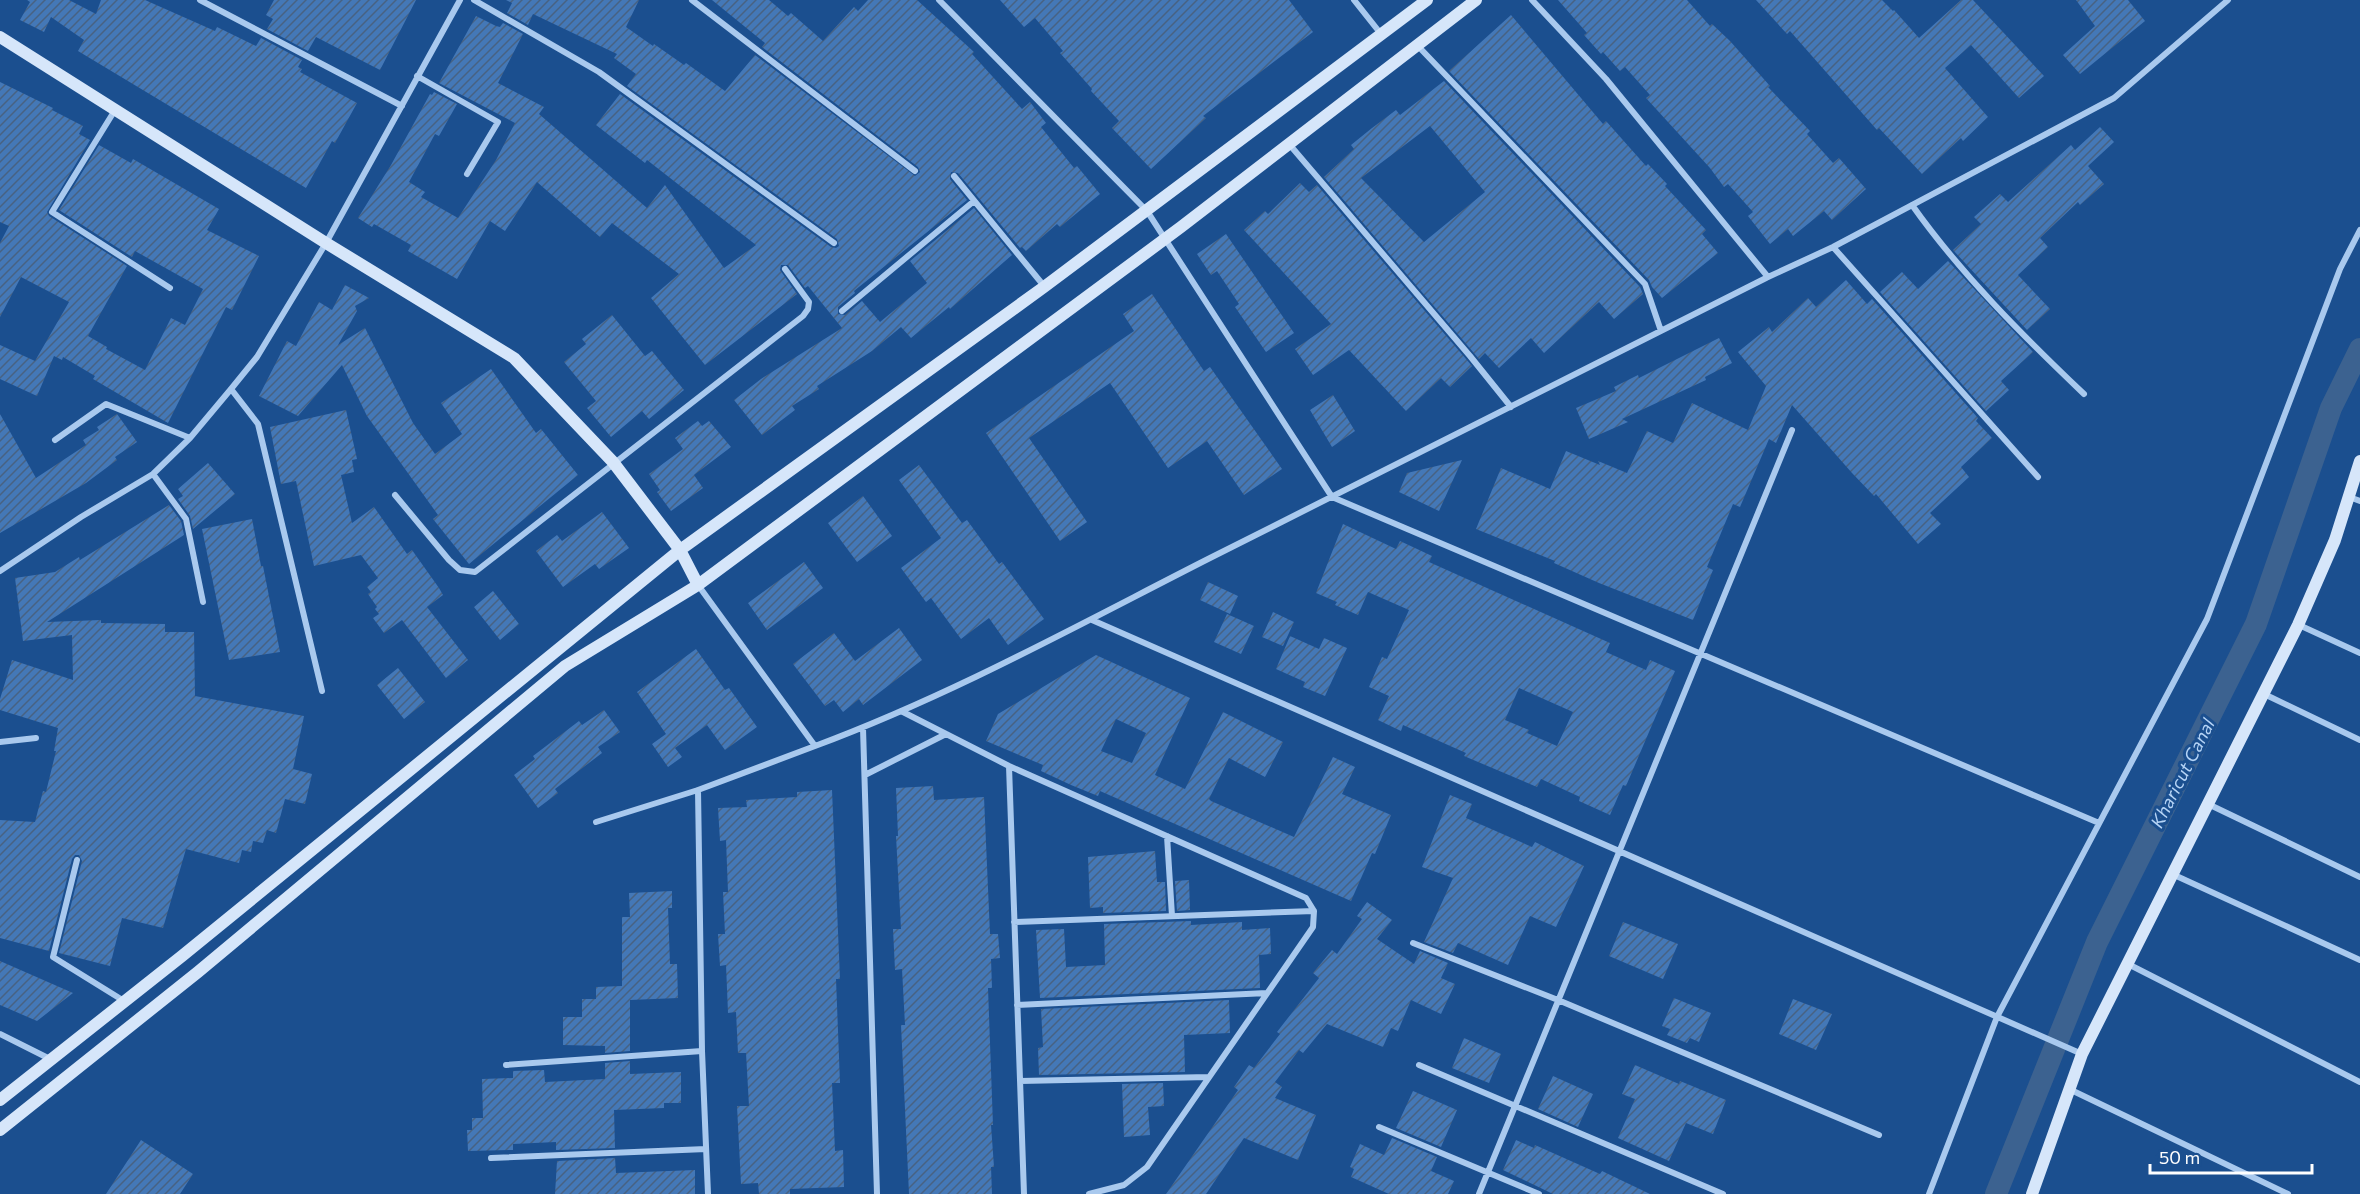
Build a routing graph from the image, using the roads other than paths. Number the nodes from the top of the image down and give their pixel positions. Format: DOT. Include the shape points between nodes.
graph roads {
  1 [pos="200,0"];
  2 [pos="460,0"];
  3 [pos="474,0"];
  4 [pos="692,0"];
  5 [pos="939,0"];
  6 [pos="1354,0"];
  7 [pos="1427,0"];
  8 [pos="1476,0"];
  9 [pos="1532,0"];
  10 [pos="2228,0"];
  11 [pos="1381,35"];
  12 [pos="0,37"];
  13 [pos="1417,45"];
  14 [pos="417,76"];
  15 [pos="402,106"];
  16 [pos="116,110"];
  17 [pos="1289,144"];
  18 [pos="915,171"];
  19 [pos="467,174"];
  20 [pos="954,176"];
  21 [pos="974,201"];
  22 [pos="1912,205"];
  23 [pos="1146,211"];
  24 [pos="2360,230"];
  25 [pos="1165,239"];
  26 [pos="326,243"];
  27 [pos="834,243"];
  28 [pos="1833,247"];
  29 [pos="785,269"];
  30 [pos="1768,277"];
  31 [pos="1044,287"];
  32 [pos="170,288"];
  33 [pos="842,311"];
  34 [pos="1661,331"];
  35 [pos="231,389"];
  36 [pos="2084,394"];
  37 [pos="1511,407"];
  38 [pos="1792,430"];
  39 [pos="190,438"];
  40 [pos="55,440"];
  41 [pos="2360,460"];
  42 [pos="613,462"];
  43 [pos="153,474"];
  44 [pos="2038,477"];
  45 [pos="394,495"];
  46 [pos="1332,497"];
  47 [pos="2354,499"];
  48 [pos="680,550"];
  49 [pos="0,571"];
  50 [pos="698,585"];
  51 [pos="203,602"];
  52 [pos="1092,620"];
  53 [pos="2298,625"];
  54 [pos="2360,653"];
  55 [pos="1701,654"];
  56 [pos="322,691"];
  57 [pos="2263,694"];
  58 [pos="903,712"];
  59 [pos="863,728"];
  60 [pos="946,734"];
  61 [pos="36,738"];
  62 [pos="2360,740"];
  63 [pos="0,742"];
  64 [pos="815,746"];
  65 [pos="1009,766"];
  66 [pos="865,775"];
  67 [pos="698,790"];
  68 [pos="2208,804"];
  69 [pos="596,822"];
  70 [pos="2099,823"];
  71 [pos="1167,836"];
  72 [pos="1620,852"];
  73 [pos="77,860"];
  74 [pos="2172,874"];
  75 [pos="2360,877"];
  76 [pos="1314,911"];
  77 [pos="1172,916"];
  78 [pos="1014,922"];
  79 [pos="1413,943"];
  80 [pos="2360,960"];
  81 [pos="2127,963"];
  82 [pos="1267,993"];
  83 [pos="1558,1000"];
  84 [pos="125,1001"];
  85 [pos="1017,1005"];
  86 [pos="1997,1017"];
  87 [pos="0,1034"];
  88 [pos="702,1051"];
  89 [pos="2082,1054"];
  90 [pos="51,1059"];
  91 [pos="506,1065"];
  92 [pos="1419,1065"];
  93 [pos="1209,1077"];
  94 [pos="1020,1081"];
  95 [pos="2360,1082"];
  96 [pos="2069,1089"];
  97 [pos="0,1100"];
  98 [pos="1515,1106"];
  99 [pos="1379,1127"];
  100 [pos="0,1130"];
  101 [pos="1879,1135"];
  102 [pos="706,1149"];
  103 [pos="491,1158"];
  104 [pos="1488,1173"];
  105 [pos="708,1194"];
  106 [pos="877,1194"];
  107 [pos="1024,1194"];
  108 [pos="1089,1194"];
  109 [pos="1479,1194"];
  110 [pos="1539,1194"];
  111 [pos="1723,1194"];
  112 [pos="1929,1194"];
  113 [pos="2031,1194"];
  114 [pos="2288,1194"];
  1 -- 15 [label="street"];
  2 -- 14 [label="street"];
  3 -- 27 [label="street" via="599,72"];
  4 -- 18 [label="street"];
  5 -- 23 [label="street"];
  6 -- 11 [label="street"];
  7 -- 11 [label="street"];
  8 -- 13 [label="street"];
  9 -- 30 [label="street" via="1606,79"];
  10 -- 22 [label="street" via="2114,98"];
  11 -- 23 [label="street"];
  12 -- 16 [label="street"];
  13 -- 17 [label="street"];
  13 -- 34 [label="street" via="1645,284"];
  14 -- 15 [label="street"];
  14 -- 19 [label="street" via="498,122"];
  15 -- 26 [label="street"];
  16 -- 26 [label="street"];
  16 -- 32 [label="street" via="52,212"];
  17 -- 25 [label="street"];
  17 -- 37 [label="street"];
  20 -- 21 [label="street"];
  21 -- 31 [label="street"];
  21 -- 33 [label="street"];
  22 -- 28 [label="street"];
  22 -- 36 [label="street" via="1942,247"];
  23 -- 25 [label="street"];
  23 -- 31 [label="street"];
  24 -- 70 [label="street" via="2340,269 2206,619"];
  25 -- 46 [label="street"];
  25 -- 50 [label="street"];
  26 -- 35 [label="street" via="257,357"];
  26 -- 42 [label="street" via="514,358"];
  28 -- 30 [label="street"];
  28 -- 44 [label="street"];
  29 -- 42 [label="street" via="809,302 803,316"];
  30 -- 34 [label="street"];
  31 -- 48 [label="street"];
  34 -- 37 [label="street"];
  35 -- 39 [label="street"];
  35 -- 56 [label="street" via="258,424"];
  37 -- 46 [label="street"];
  38 -- 55 [label="street"];
  39 -- 40 [label="street" via="106,404"];
  39 -- 43 [label="street"];
  41 -- 47 [label="street"];
  42 -- 45 [label="street" via="475,572 460,570 449,560"];
  42 -- 48 [label="street"];
  43 -- 49 [label="street"];
  43 -- 51 [label="street" via="186,519"];
  46 -- 52 [label="street"];
  46 -- 55 [label="street"];
  47 -- 53 [label="street"];
  48 -- 50 [label="street"];
  48 -- 84 [label="street"];
  50 -- 64 [label="street"];
  50 -- 100 [label="street" via="565,666 198,972"];
  52 -- 58 [label="street"];
  52 -- 72 [label="street"];
  53 -- 54 [label="street"];
  53 -- 57 [label="street"];
  55 -- 70 [label="street"];
  55 -- 72 [label="street"];
  57 -- 62 [label="street"];
  57 -- 68 [label="street"];
  58 -- 59 [label="street"];
  58 -- 60 [label="street"];
  59 -- 64 [label="street"];
  59 -- 66 [label="street"];
  60 -- 65 [label="street"];
  60 -- 66 [label="street"];
  61 -- 63 [label="street"];
  64 -- 67 [label="street"];
  65 -- 71 [label="street"];
  65 -- 78 [label="street"];
  66 -- 106 [label="street"];
  67 -- 69 [label="street"];
  67 -- 88 [label="street"];
  68 -- 74 [label="street"];
  68 -- 75 [label="street"];
  70 -- 86 [label="street"];
  71 -- 76 [label="street" via="1306,898"];
  71 -- 77 [label="street"];
  72 -- 83 [label="street"];
  72 -- 86 [label="street"];
  73 -- 84 [label="street" via="53,957"];
  74 -- 80 [label="street"];
  74 -- 81 [label="street"];
  76 -- 77 [label="street"];
  76 -- 82 [label="street" via="1312,927"];
  77 -- 78 [label="street"];
  78 -- 85 [label="street"];
  79 -- 83 [label="street"];
  81 -- 89 [label="street"];
  81 -- 95 [label="street"];
  82 -- 85 [label="street"];
  82 -- 93 [label="street"];
  83 -- 98 [label="street"];
  83 -- 101 [label="street"];
  84 -- 90 [label="street"];
  85 -- 94 [label="street"];
  86 -- 89 [label="street"];
  86 -- 112 [label="street"];
  87 -- 90 [label="street"];
  88 -- 91 [label="street"];
  88 -- 102 [label="street"];
  89 -- 96 [label="street"];
  90 -- 97 [label="street"];
  92 -- 98 [label="street"];
  93 -- 94 [label="street"];
  93 -- 108 [label="street" via="1147,1167 1124,1185"];
  94 -- 107 [label="street"];
  96 -- 113 [label="street"];
  96 -- 114 [label="street"];
  98 -- 104 [label="street"];
  98 -- 111 [label="street"];
  99 -- 104 [label="street"];
  102 -- 103 [label="street"];
  102 -- 105 [label="street"];
  104 -- 109 [label="street"];
  104 -- 110 [label="street"];
}
